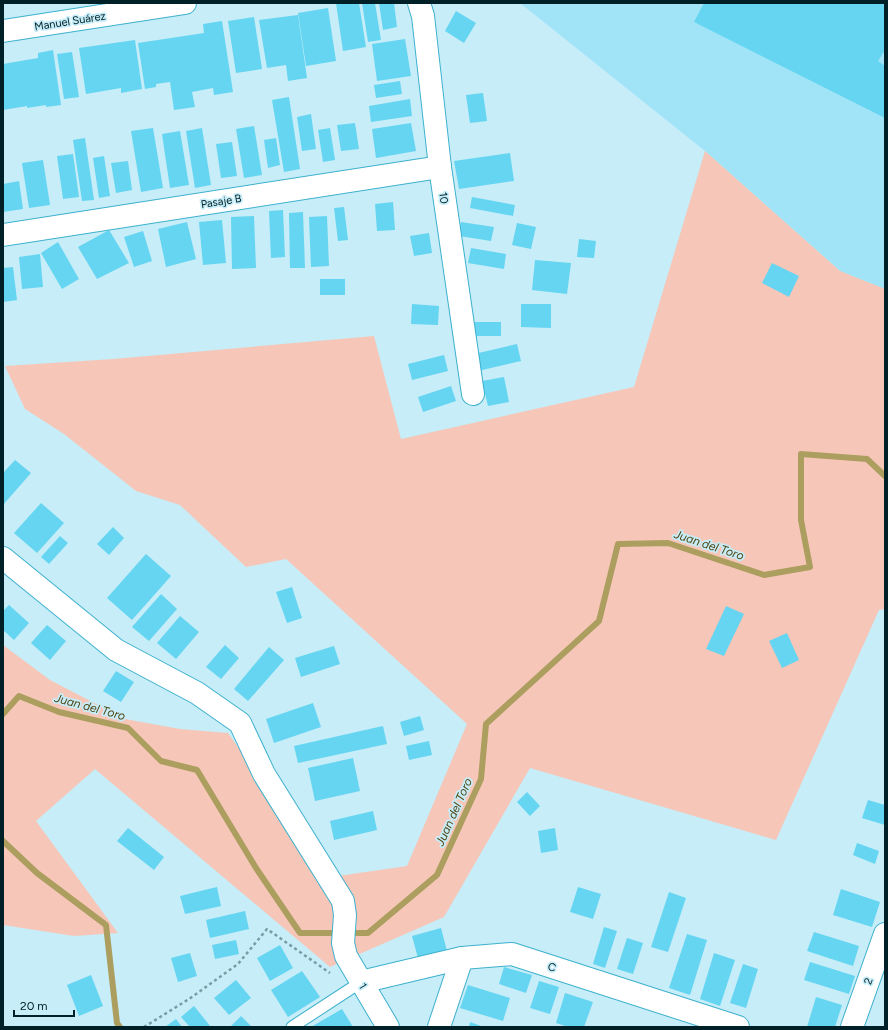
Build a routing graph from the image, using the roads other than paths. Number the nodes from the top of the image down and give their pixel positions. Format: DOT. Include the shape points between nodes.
graph roads {
  1 [pos="185,3"];
  2 [pos="419,3"];
  3 [pos="3,31"];
  4 [pos="440,167"];
  5 [pos="3,235"];
  6 [pos="472,394"];
  7 [pos="3,558"];
  8 [pos="885,934"];
  9 [pos="462,958"];
  10 [pos="357,975"];
  11 [pos="292,1027"];
  12 [pos="388,1027"];
  13 [pos="440,1027"];
  14 [pos="738,1027"];
  15 [pos="852,1027"];
  1 -- 3 [label="street, Manuel Suárez"];
  2 -- 4 [label="street, 10" via="423,16"];
  4 -- 5 [label="street, Pasaje B"];
  4 -- 6 [label="street, 10"];
  7 -- 10 [label="street, 1" via="116,650 197,693 240,723 264,774 343,901 343,943 346,956"];
  8 -- 15 [label="street, 2"];
  9 -- 10 [label="street, C"];
  9 -- 13 [label="street"];
  9 -- 14 [label="street, C" via="512,954"];
  10 -- 11 [label="lane"];
  10 -- 12 [label="street, 1"];
}
